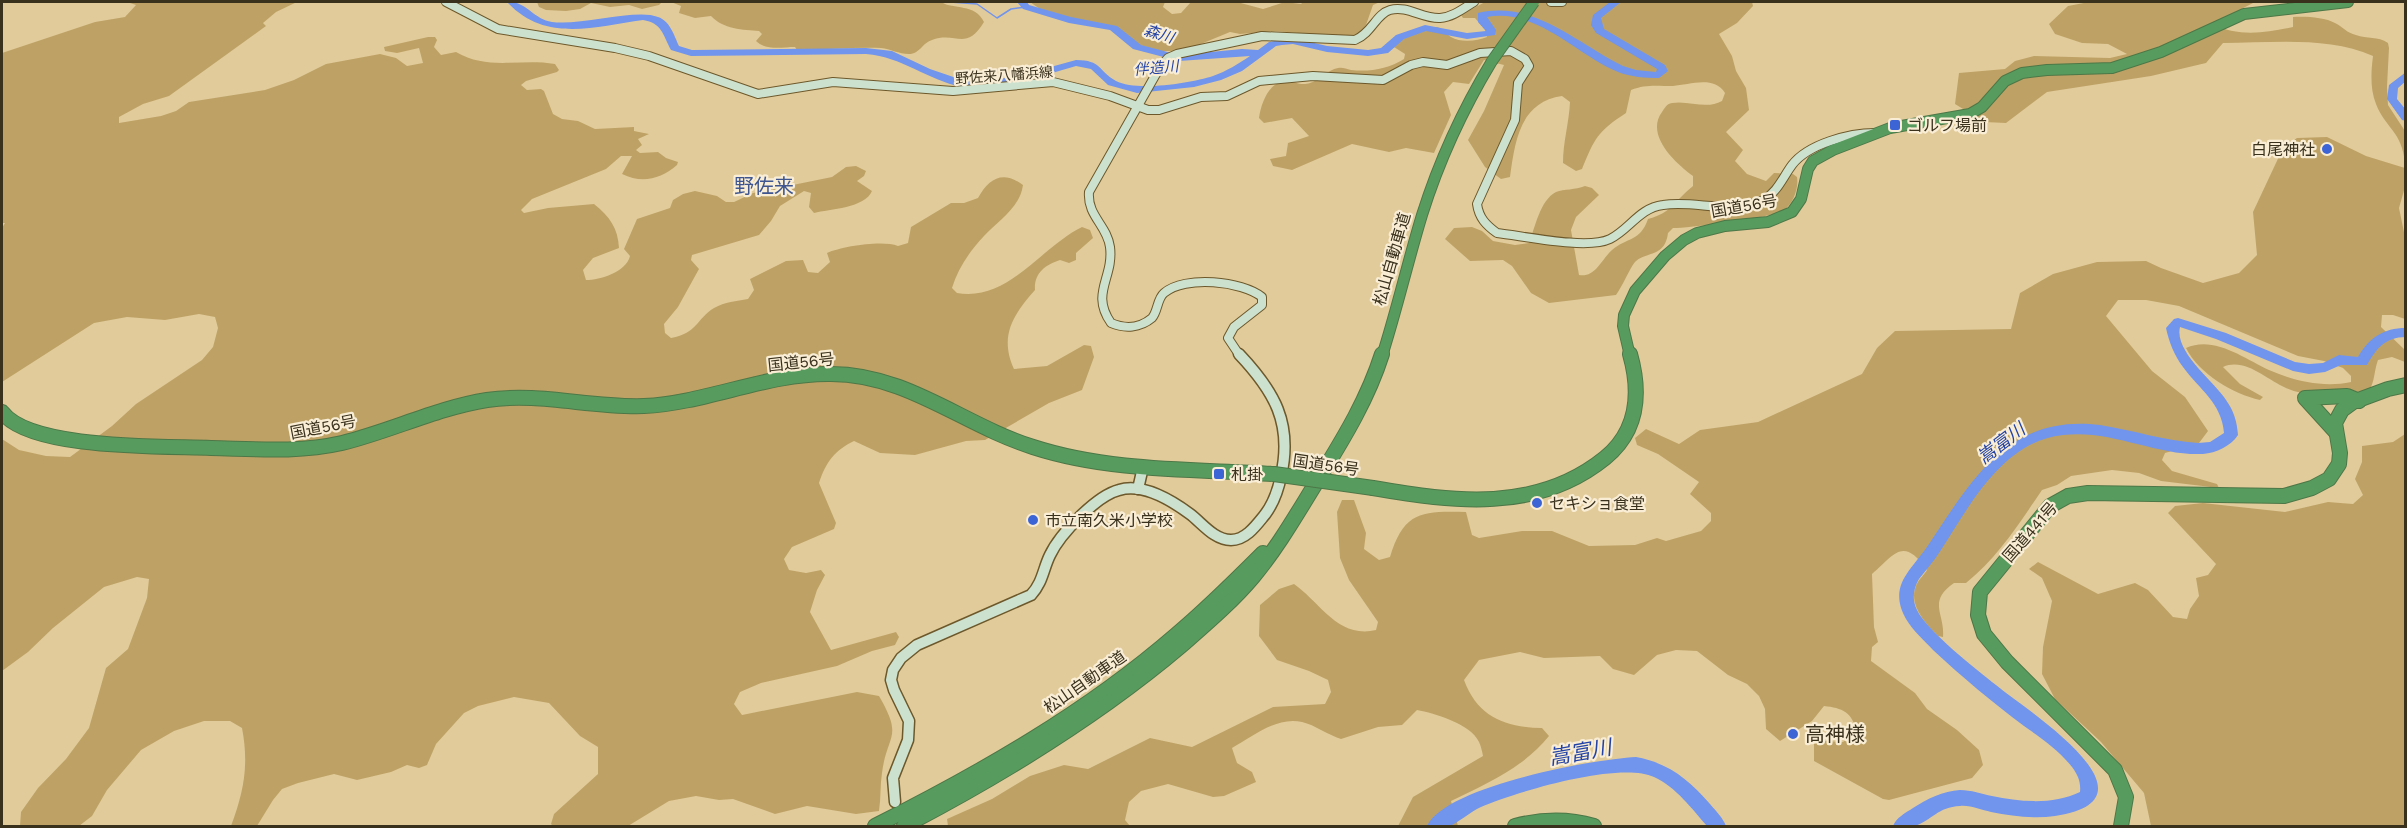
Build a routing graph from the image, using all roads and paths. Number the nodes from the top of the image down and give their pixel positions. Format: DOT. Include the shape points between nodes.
graph roads {
  1 [pos="446,2"];
  2 [pos="1474,2"];
  3 [pos="1534,2"];
  4 [pos="1551,2"];
  5 [pos="1562,2"];
  6 [pos="2348,2"];
  7 [pos="1137,108"];
  8 [pos="1875,133"];
  9 [pos="2406,385"];
  10 [pos="2359,400"];
  11 [pos="2,412"];
  12 [pos="2335,431"];
  13 [pos="1143,467"];
  14 [pos="1138,489"];
  15 [pos="1286,528"];
  16 [pos="895,802"];
  17 [pos="875,826"];
  18 [pos="904,826"];
  19 [pos="1515,826"];
  20 [pos="1594,826"];
  21 [pos="2121,826"];
  1 -- 7 [label="main road, 野佐来八幡浜線" via="498,29 615,48 686,68 752,94 832,82 969,91 1053,82 1110,96"];
  2 -- 7 [label="main road" via="1438,18 1398,9 1386,12 1369,35 1355,40 1262,36 1176,54 1160,67"];
  3 -- 15 [label="highway, 松山自動車道, bridge" via="1492,61 1453,134 1431,188 1372,384 1338,447"];
  4 -- 5 [label="main road"];
  6 -- 8 [label="highway, 国道56号" via="2244,14 2114,68 2022,73 2001,83 1980,110 1969,115"];
  7 -- 8 [label="main road, 野佐来八幡浜線" via="1159,110 1200,97 1227,96 1259,81 1277,78 1383,80 1423,62 1447,65 1473,55 1511,51 1529,66 1518,83 1515,120 1477,204 1478,213 1497,233 1590,244 1616,237 1651,207 1737,205 1762,200 1771,195 1804,153 1844,137"];
  7 -- 14 [label="main road" via="1089,192 1091,213 1111,250 1101,309 1111,323 1126,327 1151,319 1160,299 1176,288 1234,283 1257,291 1262,305 1234,327 1228,339 1267,385 1287,442 1286,461 1274,502 1247,535 1239,539 1227,540 1216,535 1188,513"];
  8 -- 13 [label="highway, 国道56号, bridge" via="1812,162 1794,212 1767,221 1700,231 1683,241 1644,280 1623,313 1635,373 1634,417 1621,443 1581,477 1547,492 1495,500 1452,500 1274,474"];
  9 -- 10 [label="highway"];
  10 -- 12 [label="highway" via="2339,412"];
  10 -- 12 [label="highway" via="2346,396 2305,398"];
  11 -- 13 [label="highway, 国道56号" via="26,429 52,437 292,451 358,439 488,400 555,397 658,405 782,378 824,373 884,380 915,391 999,435 1070,458"];
  12 -- 21 [label="highway, 国道441号" via="2340,454 2336,472 2324,484 2305,492 2283,496 2088,493 2059,498 1980,592 1979,624 1989,641 2055,712 2114,767 2124,787 2127,807"];
  13 -- 14 [label="main road"];
  14 -- 16 [label="main road" via="1110,492 1060,539 1049,556 1042,583 1031,595 903,654 891,678 892,689 908,717 909,733 893,780"];
  15 -- 17 [label="highway, 松山自動車道" via="1200,612 1107,691 1017,749"];
  15 -- 18 [label="highway, 松山自動車道" via="1239,593 1116,700 1035,755"];
  19 -- 20 [label="highway" via="1555,818"];
}
